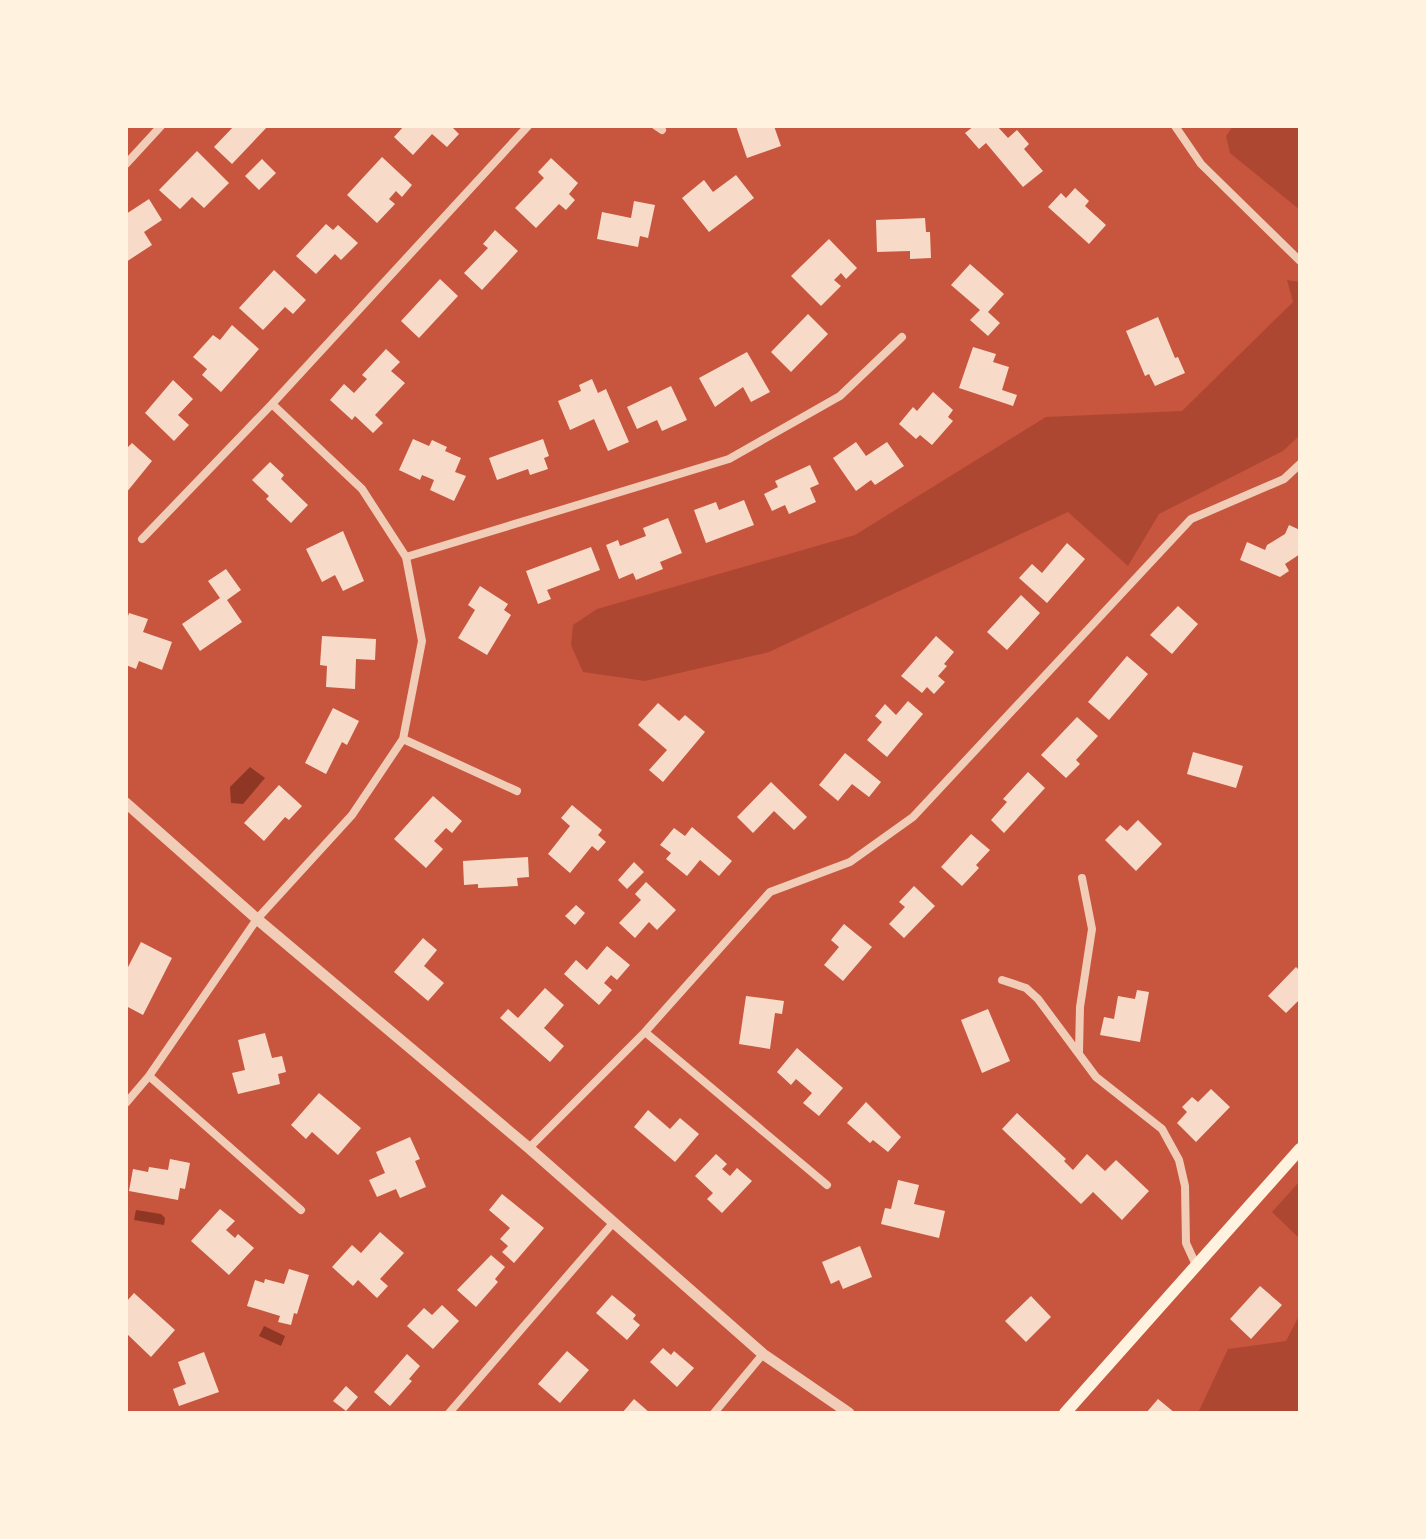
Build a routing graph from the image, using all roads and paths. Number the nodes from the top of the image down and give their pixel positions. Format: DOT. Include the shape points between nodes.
graph roads {
  1 [pos="161,126"];
  2 [pos="528,126"];
  3 [pos="1175,126"];
  4 [pos="126,164"];
  5 [pos="1300,261"];
  6 [pos="902,337"];
  7 [pos="272,404"];
  8 [pos="1300,464"];
  9 [pos="142,539"];
  10 [pos="406,557"];
  11 [pos="403,739"];
  12 [pos="517,791"];
  13 [pos="126,803"];
  14 [pos="1082,878"];
  15 [pos="257,919"];
  16 [pos="1002,980"];
  17 [pos="645,1032"];
  18 [pos="1079,1053"];
  19 [pos="149,1076"];
  20 [pos="126,1103"];
  21 [pos="529,1148"];
  22 [pos="1300,1149"];
  23 [pos="827,1185"];
  24 [pos="301,1210"];
  25 [pos="613,1223"];
  26 [pos="1196,1265"];
  27 [pos="763,1354"];
  28 [pos="449,1413"];
  29 [pos="714,1413"];
  30 [pos="849,1413"];
  31 [pos="1065,1413"];
  1 -- 4 [label="street"];
  2 -- 7 [label="street"];
  3 -- 5 [label="street" via="1201,164"];
  6 -- 10 [label="street" via="840,396 729,459"];
  7 -- 9 [label="street"];
  7 -- 10 [label="street" via="362,489"];
  8 -- 17 [label="street" via="1284,479 1191,519 913,817 850,862 770,892"];
  10 -- 11 [label="street" via="422,641"];
  11 -- 12 [label="street"];
  11 -- 15 [label="street" via="352,815"];
  13 -- 15 [label="street"];
  14 -- 18 [label="street" via="1092,929"];
  15 -- 19 [label="street"];
  15 -- 21 [label="street"];
  16 -- 18 [label="street" via="1026,988 1038,999"];
  17 -- 21 [label="street"];
  17 -- 23 [label="street"];
  18 -- 26 [label="street" via="1096,1077 1162,1129 1179,1160 1186,1243"];
  19 -- 20 [label="street"];
  19 -- 24 [label="street"];
  21 -- 25 [label="street"];
  22 -- 26 [label="main road"];
  25 -- 27 [label="street"];
  25 -- 28 [label="street"];
  26 -- 31 [label="main road"];
  27 -- 29 [label="street"];
  27 -- 30 [label="street"];
}
